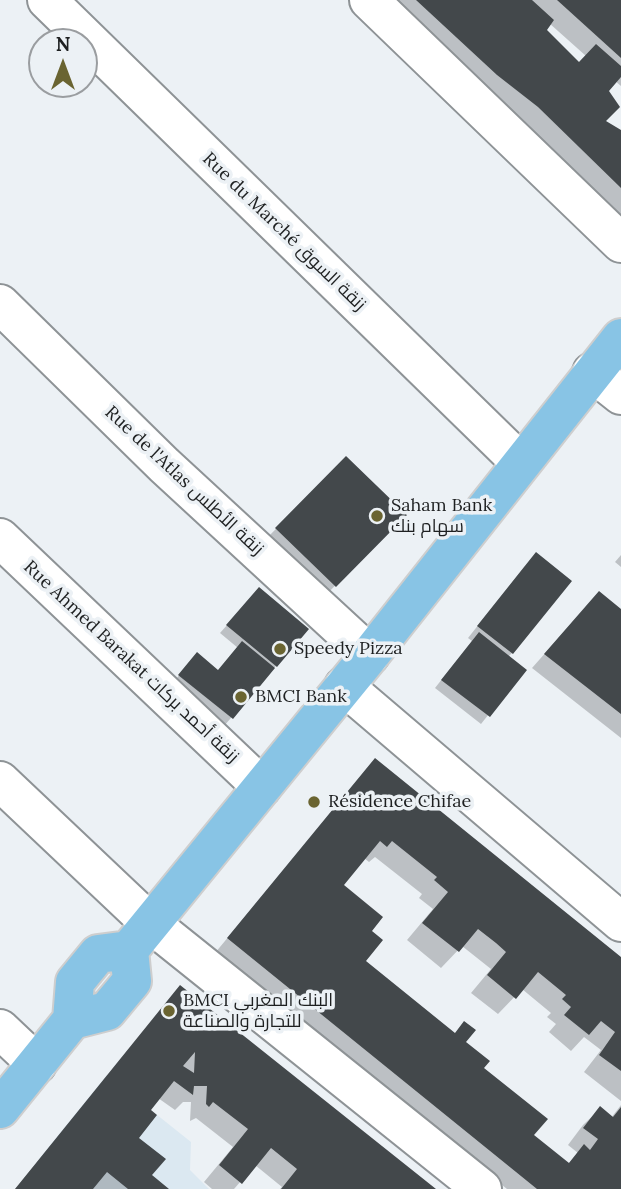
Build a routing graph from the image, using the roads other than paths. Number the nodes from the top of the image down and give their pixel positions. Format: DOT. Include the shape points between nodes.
graph roads {
  1 [pos="47,0"];
  2 [pos="369,0"];
  3 [pos="621,243"];
  4 [pos="0,304"];
  5 [pos="621,338"];
  6 [pos="592,372"];
  7 [pos="621,395"];
  8 [pos="521,463"];
  9 [pos="0,538"];
  10 [pos="370,654"];
  11 [pos="344,687"];
  12 [pos="0,781"];
  13 [pos="262,787"];
  14 [pos="621,922"];
  15 [pos="140,937"];
  16 [pos="0,1029"];
  17 [pos="37,1064"];
  18 [pos="0,1109"];
  19 [pos="482,1189"];
  1 -- 8 [label="street, Rue du Marché زنقة السوق"];
  2 -- 3 [label="street"];
  4 -- 10 [label="street, Rue de l'Atlas زنقة الأطلس" via="164,465"];
  5 -- 6 [label="main road"];
  6 -- 7 [label="street"];
  6 -- 8 [label="main road"];
  8 -- 10 [label="main road"];
  9 -- 13 [label="street, Rue Ahmed Barakat زنقة أحمد بركات"];
  10 -- 11 [label="main road"];
  11 -- 13 [label="main road"];
  11 -- 14 [label="street"];
  12 -- 15 [label="street"];
  13 -- 15 [label="main road"];
  15 -- 17 [label="main road" via="98,954 75,982 72,1020"];
  15 -- 19 [label="street"];
  16 -- 17 [label="street"];
  17 -- 18 [label="main road"];
}
